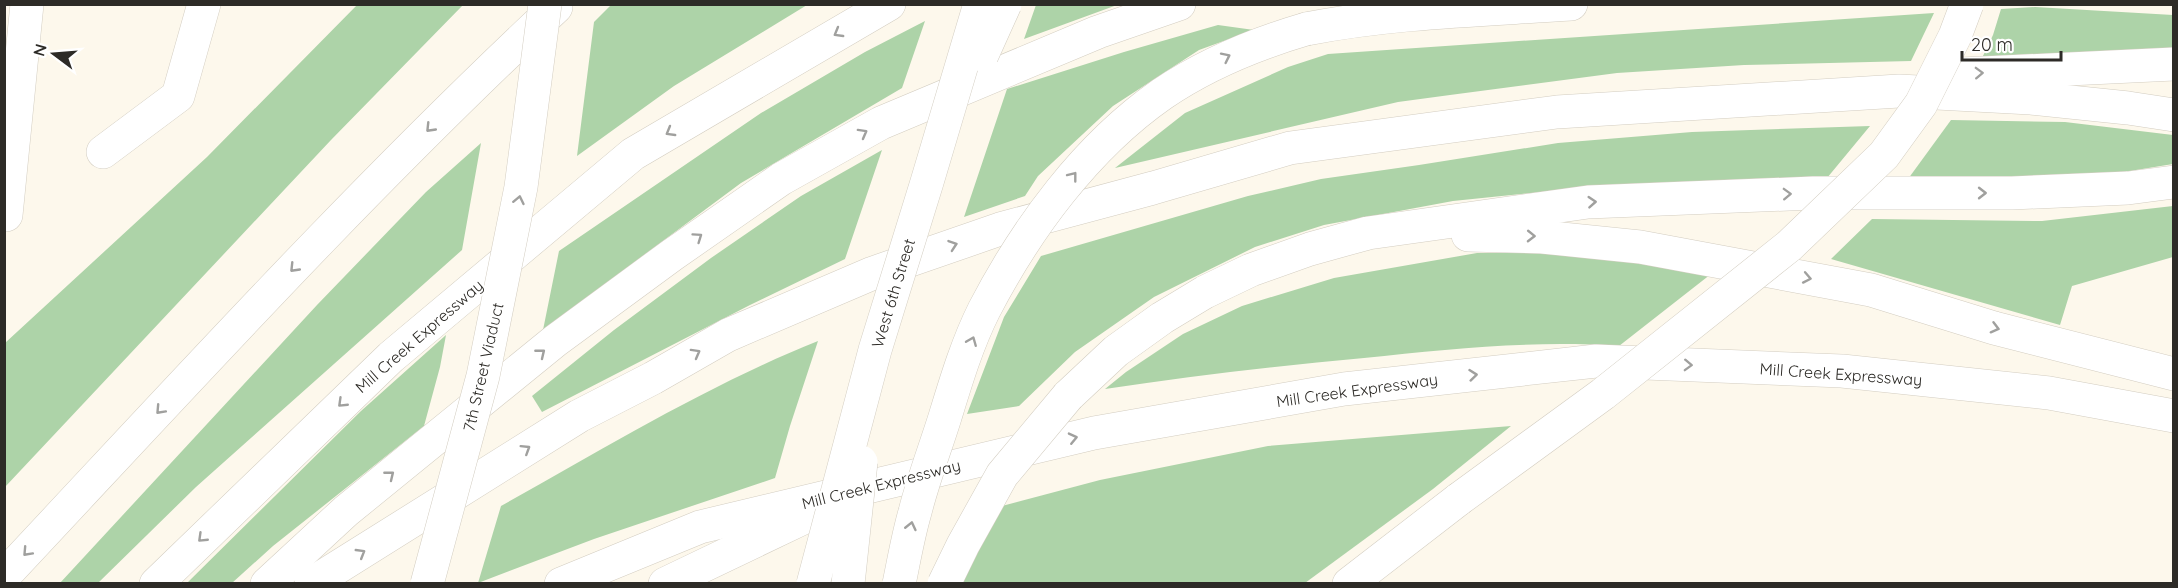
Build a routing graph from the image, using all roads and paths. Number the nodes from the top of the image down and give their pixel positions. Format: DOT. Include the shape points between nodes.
graph roads {
  1 [pos="27,4"];
  2 [pos="204,4"];
  3 [pos="536,4"];
  4 [pos="545,4"];
  5 [pos="559,4"];
  6 [pos="889,4"];
  7 [pos="980,4"];
  8 [pos="1005,4"];
  9 [pos="1179,4"];
  10 [pos="1571,4"];
  11 [pos="1967,4"];
  12 [pos="2174,64"];
  13 [pos="1935,75"];
  14 [pos="471,86"];
  15 [pos="1713,103"];
  16 [pos="2174,115"];
  17 [pos="103,152"];
  18 [pos="927,182"];
  19 [pos="2174,182"];
  20 [pos="6,216"];
  21 [pos="1368,233"];
  22 [pos="875,350"];
  23 [pos="2174,374"];
  24 [pos="2174,416"];
  25 [pos="873,486"];
  26 [pos="4,576"];
  27 [pos="156,584"];
  28 [pos="267,584"];
  29 [pos="311,584"];
  30 [pos="427,584"];
  31 [pos="561,584"];
  32 [pos="665,584"];
  33 [pos="813,584"];
  34 [pos="848,584"];
  35 [pos="899,584"];
  36 [pos="944,584"];
  37 [pos="1349,584"];
  1 -- 20 [label="main road"];
  2 -- 17 [label="main road" via="178,96"];
  3 -- 14 [label="main road"];
  30 -- 4 [label="main road, 7th Street Viaduct, one-way, bridge" via="483,376 519,198"];
  5 -- 14 [label="main road"];
  6 -- 27 [label="main road, Mill Creek Expressway, one-way" via="633,154 391,357"];
  7 -- 18 [label="main road, West 6th Street, bridge"];
  8 -- 18 [label="main road, bridge"];
  28 -- 9 [label="main road, one-way" via="346,511 555,341 781,179 881,123 1098,32"];
  35 -- 10 [label="main road, one-way, bridge" via="915,512 984,312 1015,256 1081,165 1161,95 1233,54 1306,29 1355,19"];
  11 -- 13 [label="main road, bridge"];
  13 -- 12 [label="main road, one-way"];
  13 -- 15 [label="main road" via="1900,76"];
  13 -- 37 [label="main road, bridge" via="1921,104 1884,155 1789,246 1603,394"];
  14 -- 26 [label="main road, one-way"];
  15 -- 16 [label="main road" via="1899,92 2031,98"];
  29 -- 15 [label="main road, one-way" via="579,416 728,335 873,273 1000,229 1290,148 1557,112"];
  18 -- 22 [label="main road, West 6th Street, bridge"];
  21 -- 19 [label="main road, one-way" via="1588,202 1813,193 2012,193"];
  21 -- 23 [label="main road, one-way" via="1542,237 1640,247 1871,290 1994,328"];
  21 -- 36 [label="main road, bridge" via="1251,270 1205,292 1116,351 1068,396 1002,475"];
  22 -- 33 [label="main road, West 6th Street, bridge"];
  22 -- 34 [label="main road, bridge"];
  25 -- 24 [label="main road, Mill Creek Expressway, one-way" via="1094,433 1344,389 1596,362 1842,371 2049,393"];
  25 -- 31 [label="main road, Mill Creek Expressway" via="700,527"];
  25 -- 32 [label="main road"];
}
